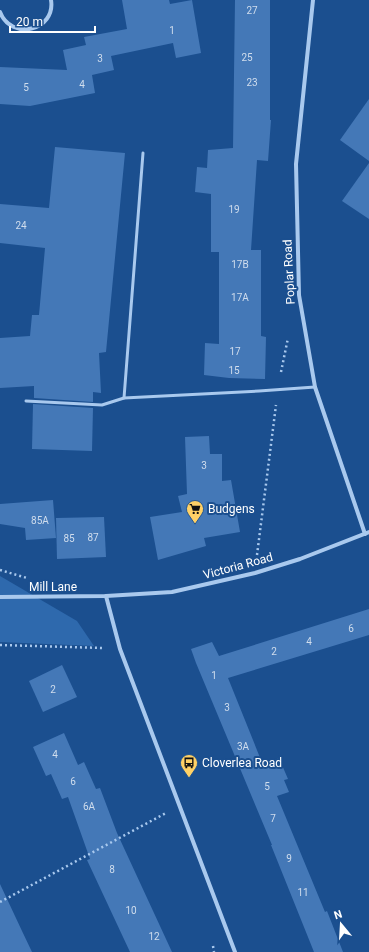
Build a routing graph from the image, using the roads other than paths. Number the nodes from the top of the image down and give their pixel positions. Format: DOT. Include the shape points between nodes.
graph roads {
  1 [pos="51,0"];
  2 [pos="313,0"];
  3 [pos="0,12"];
  4 [pos="143,153"];
  5 [pos="315,387"];
  6 [pos="124,398"];
  7 [pos="26,401"];
  8 [pos="367,533"];
  9 [pos="106,596"];
  10 [pos="0,597"];
  11 [pos="235,952"];
  1 -- 3 [label="street" via="50,12 36,28 16,28 5,21"];
  2 -- 5 [label="street, Poplar Road" via="296,164 299,295"];
  4 -- 6 [label="lane"];
  5 -- 6 [label="lane"];
  5 -- 8 [label="street, Poplar Road"];
  6 -- 7 [label="lane" via="102,406"];
  8 -- 9 [label="street, Victoria Road" via="255,573 172,592"];
  9 -- 10 [label="street, Mill Lane"];
  9 -- 11 [label="street" via="120,648"];
}
